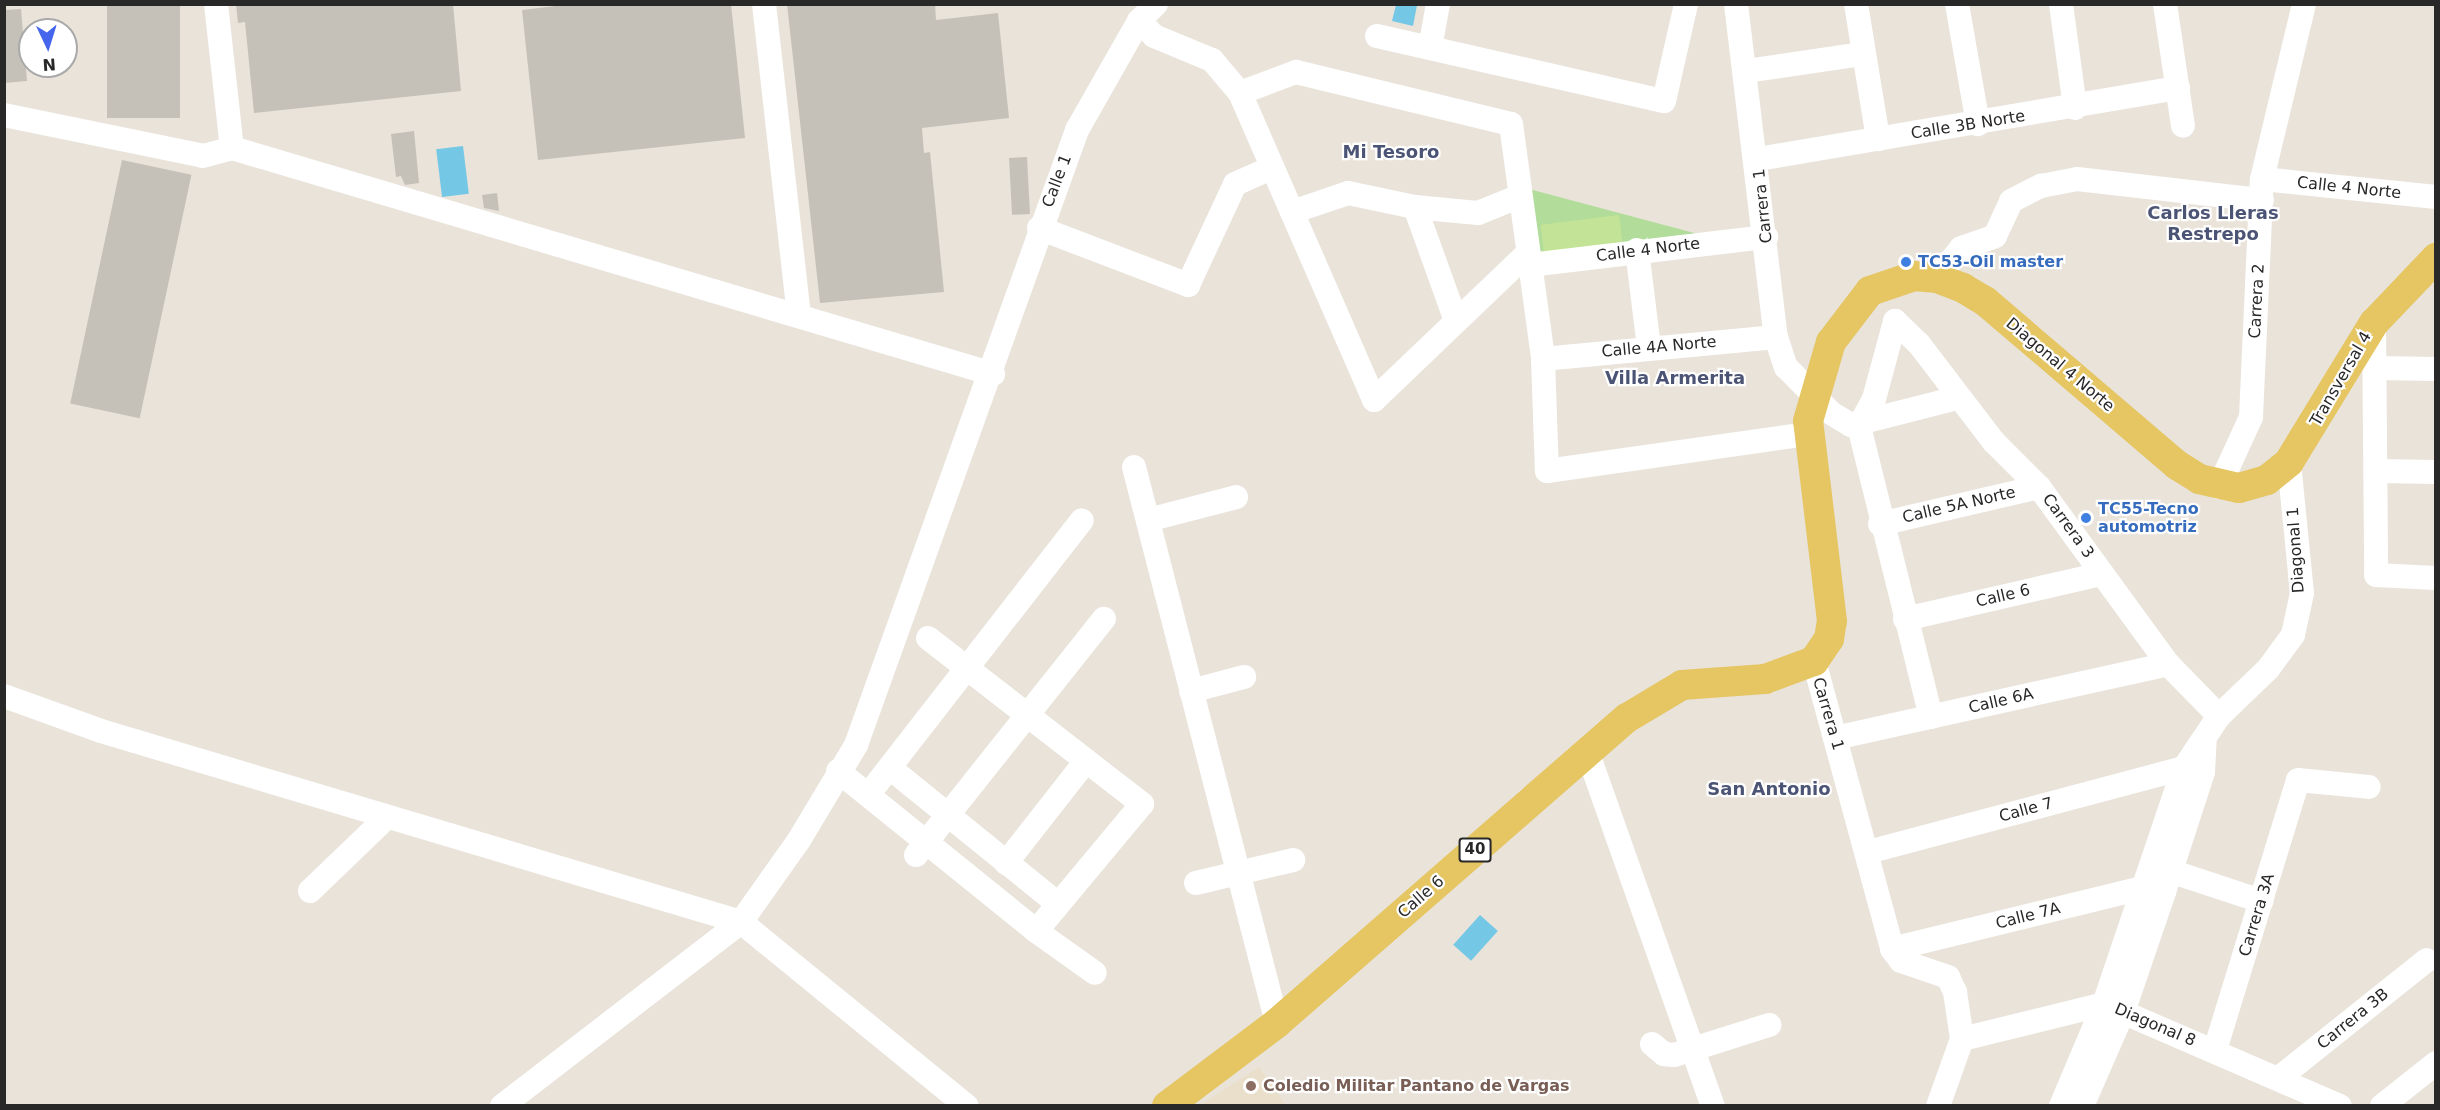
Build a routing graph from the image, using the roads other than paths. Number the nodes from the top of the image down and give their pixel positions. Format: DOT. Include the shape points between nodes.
graph roads {
  1 [pos="216,4"];
  2 [pos="764,4"];
  3 [pos="1438,4"];
  4 [pos="1686,4"];
  5 [pos="1736,4"];
  6 [pos="1856,4"];
  7 [pos="1957,4"];
  8 [pos="2061,4"];
  9 [pos="2166,4"];
  10 [pos="2304,4"];
  11 [pos="1147,13"];
  12 [pos="1377,36"];
  13 [pos="1430,48"];
  14 [pos="1863,54"];
  15 [pos="1746,71"];
  16 [pos="2178,88"];
  17 [pos="1240,93"];
  18 [pos="2075,108"];
  19 [pos="4,115"];
  20 [pos="1978,124"];
  21 [pos="2183,126"];
  22 [pos="1878,140"];
  23 [pos="232,148"];
  24 [pos="1758,159"];
  25 [pos="1271,168"];
  26 [pos="2262,190"];
  27 [pos="1520,196"];
  28 [pos="2436,197"];
  29 [pos="1415,207"];
  30 [pos="1292,212"];
  31 [pos="1039,228"];
  32 [pos="1766,237"];
  33 [pos="1637,250"];
  34 [pos="2436,258"];
  35 [pos="1529,259"];
  36 [pos="1937,278"];
  37 [pos="799,316"];
  38 [pos="1456,321"];
  39 [pos="2374,323"];
  40 [pos="1776,336"];
  41 [pos="1649,348"];
  42 [pos="1543,359"];
  43 [pos="2375,368"];
  44 [pos="2436,369"];
  45 [pos="993,374"];
  46 [pos="1814,396"];
  47 [pos="1957,398"];
  48 [pos="1859,426"];
  49 [pos="1808,439"];
  50 [pos="2289,462"];
  51 [pos="1134,467"];
  52 [pos="2376,471"];
  53 [pos="2436,472"];
  54 [pos="2039,487"];
  55 [pos="2229,487"];
  56 [pos="1236,497"];
  57 [pos="1082,520"];
  58 [pos="1148,520"];
  59 [pos="1880,524"];
  60 [pos="2102,574"];
  61 [pos="2436,578"];
  62 [pos="1104,619"];
  63 [pos="1905,619"];
  64 [pos="928,638"];
  65 [pos="1814,661"];
  66 [pos="2168,664"];
  67 [pos="969,668"];
  68 [pos="1244,677"];
  69 [pos="1191,691"];
  70 [pos="4,696"];
  71 [pos="1027,715"];
  72 [pos="2219,716"];
  73 [pos="1931,717"];
  74 [pos="1835,738"];
  75 [pos="2205,738"];
  76 [pos="1587,751"];
  77 [pos="1086,761"];
  78 [pos="890,768"];
  79 [pos="2184,768"];
  80 [pos="838,771"];
  81 [pos="2369,787"];
  82 [pos="868,795"];
  83 [pos="947,815"];
  84 [pos="387,817"];
  85 [pos="921,849"];
  86 [pos="1868,852"];
  87 [pos="1003,860"];
  88 [pos="1293,860"];
  89 [pos="1238,873"];
  90 [pos="2158,879"];
  91 [pos="1196,883"];
  92 [pos="979,885"];
  93 [pos="310,891"];
  94 [pos="2261,901"];
  95 [pos="1058,904"];
  96 [pos="741,922"];
  97 [pos="1036,931"];
  98 [pos="1892,949"];
  99 [pos="2427,960"];
  100 [pos="1095,973"];
  101 [pos="2114,1008"];
  102 [pos="1276,1023"];
  103 [pos="1768,1025"];
  104 [pos="1962,1039"];
  105 [pos="1652,1044"];
  106 [pos="1691,1049"];
  107 [pos="2215,1050"];
  108 [pos="2436,1064"];
  109 [pos="2278,1078"];
  110 [pos="2090,1103"];
  111 [pos="2340,1105"];
  112 [pos="502,1106"];
  113 [pos="967,1106"];
  114 [pos="1167,1106"];
  115 [pos="1713,1106"];
  116 [pos="1938,1106"];
  117 [pos="2061,1106"];
  118 [pos="2382,1106"];
  1 -- 23 [label="street"];
  2 -- 37 [label="street"];
  3 -- 13 [label="street"];
  4 -- 13 [label="street" via="1664,101"];
  5 -- 15 [label="street, Carrera 1"];
  6 -- 14 [label="street"];
  7 -- 20 [label="street"];
  8 -- 18 [label="street"];
  9 -- 16 [label="street"];
  10 -- 26 [label="street, Carrera 2"];
  11 -- 17 [label="street" via="1154,36 1212,60"];
  11 -- 31 [label="street, Calle 1" via="1077,130"];
  12 -- 13 [label="street"];
  14 -- 15 [label="street"];
  14 -- 22 [label="street"];
  15 -- 24 [label="street, Carrera 1"];
  16 -- 18 [label="street, Calle 3B Norte"];
  16 -- 21 [label="street"];
  17 -- 25 [label="street"];
  17 -- 27 [label="street" via="1296,72 1511,124"];
  18 -- 20 [label="street, Calle 3B Norte"];
  19 -- 23 [label="street" via="203,156"];
  20 -- 22 [label="street, Calle 3B Norte"];
  22 -- 24 [label="street, Calle 3B Norte"];
  23 -- 37 [label="street" via="516,236"];
  24 -- 32 [label="street, Carrera 1"];
  25 -- 30 [label="street"];
  25 -- 31 [label="street" via="1235,184 1188,285"];
  26 -- 28 [label="street, Calle 4 Norte"];
  26 -- 36 [label="street, Calle 4 Norte" via="2077,179 2040,186 2011,201 1999,231 1961,248"];
  26 -- 55 [label="street, Carrera 2" via="2251,417"];
  27 -- 29 [label="street" via="1478,213"];
  27 -- 35 [label="street"];
  29 -- 30 [label="street" via="1348,193"];
  29 -- 38 [label="street"];
  30 -- 38 [label="street" via="1374,400"];
  31 -- 45 [label="street, Calle 1"];
  32 -- 33 [label="street, Calle 4 Norte"];
  32 -- 40 [label="street, Carrera 1"];
  33 -- 35 [label="street, Calle 4 Norte"];
  33 -- 41 [label="street"];
  34 -- 39 [label="main road, Transversal 4"];
  35 -- 38 [label="street"];
  35 -- 42 [label="street"];
  36 -- 46 [label="main road, Diagonal 4 Norte" via="1891,280 1870,291 1831,342"];
  36 -- 55 [label="main road, Diagonal 4 Norte" via="1985,301 2177,465"];
  37 -- 45 [label="street"];
  39 -- 43 [label="street"];
  39 -- 50 [label="main road, Transversal 4"];
  40 -- 41 [label="street, Calle 4A Norte"];
  40 -- 46 [label="street, Carrera 1" via="1786,367"];
  41 -- 42 [label="street, Calle 4A Norte"];
  42 -- 49 [label="street" via="1547,471"];
  43 -- 44 [label="street"];
  43 -- 52 [label="street"];
  45 -- 80 [label="street, Calle 1" via="862,735"];
  46 -- 48 [label="street, Carrera 1" via="1831,413"];
  46 -- 49 [label="main road"];
  47 -- 48 [label="street"];
  47 -- 48 [label="street, Carrera 3" via="1919,344 1895,321 1874,399"];
  47 -- 54 [label="street, Carrera 3"];
  48 -- 59 [label="street"];
  49 -- 65 [label="main road, Carrera 1" via="1832,621 1829,639"];
  50 -- 55 [label="main road, Transversal 4" via="2267,480"];
  50 -- 72 [label="street, Diagonal 1" via="2302,593 2293,635 2268,669"];
  51 -- 58 [label="street"];
  52 -- 53 [label="street"];
  52 -- 61 [label="street" via="2376,575"];
  54 -- 59 [label="street, Calle 5A Norte"];
  54 -- 60 [label="street, Carrera 3"];
  56 -- 58 [label="street"];
  57 -- 67 [label="street"];
  58 -- 69 [label="street"];
  59 -- 63 [label="street"];
  60 -- 63 [label="street, Calle 6"];
  60 -- 66 [label="street, Carrera 3"];
  62 -- 71 [label="street"];
  63 -- 73 [label="street"];
  64 -- 67 [label="street"];
  65 -- 74 [label="street, Carrera 1"];
  65 -- 76 [label="main road, Calle 6 / 40" via="1765,679 1682,685 1627,718"];
  66 -- 72 [label="street, Carrera 3"];
  66 -- 73 [label="street, Calle 6A"];
  67 -- 71 [label="street"];
  67 -- 78 [label="street"];
  68 -- 69 [label="street"];
  69 -- 89 [label="street"];
  70 -- 84 [label="street" via="101,731"];
  71 -- 77 [label="street"];
  71 -- 83 [label="street"];
  72 -- 75 [label="street"];
  73 -- 74 [label="street, Calle 6A"];
  74 -- 86 [label="street, Carrera 1"];
  75 -- 79 [label="street"];
  75 -- 90 [label="street" via="2203,772"];
  76 -- 102 [label="main road, Calle 6 / 40"];
  76 -- 106 [label="street"];
  77 -- 87 [label="street"];
  77 -- 95 [label="street" via="1142,804"];
  78 -- 82 [label="street"];
  78 -- 83 [label="street"];
  79 -- 86 [label="street, Calle 7"];
  79 -- 90 [label="street"];
  80 -- 82 [label="street"];
  80 -- 96 [label="street, Calle 1" via="799,840"];
  81 -- 94 [label="street, Carrera 3A" via="2298,780"];
  82 -- 85 [label="street"];
  83 -- 85 [label="street"];
  83 -- 87 [label="street"];
  84 -- 93 [label="street"];
  84 -- 96 [label="street"];
  85 -- 92 [label="street"];
  86 -- 98 [label="street, Carrera 1"];
  87 -- 92 [label="street"];
  87 -- 95 [label="street"];
  88 -- 89 [label="street"];
  89 -- 91 [label="street"];
  89 -- 102 [label="street"];
  90 -- 94 [label="street"];
  90 -- 98 [label="street, Calle 7A"];
  90 -- 101 [label="street"];
  92 -- 97 [label="street"];
  94 -- 107 [label="street, Carrera 3A"];
  95 -- 97 [label="street"];
  96 -- 112 [label="street, Calle 1"];
  96 -- 113 [label="street"];
  97 -- 100 [label="street"];
  98 -- 104 [label="street" via="1900,961 1948,977"];
  99 -- 109 [label="street, Carrera 3B"];
  101 -- 104 [label="street, Diagonal 8"];
  101 -- 107 [label="street, Diagonal 8"];
  101 -- 110 [label="street"];
  101 -- 117 [label="street"];
  102 -- 114 [label="main road, Calle 6 / 40"];
  103 -- 106 [label="street"];
  104 -- 116 [label="street"];
  105 -- 106 [label="street" via="1664,1054"];
  106 -- 115 [label="street"];
  107 -- 109 [label="street, Diagonal 8"];
  108 -- 118 [label="street"];
  109 -- 111 [label="street, Diagonal 8"];
}
